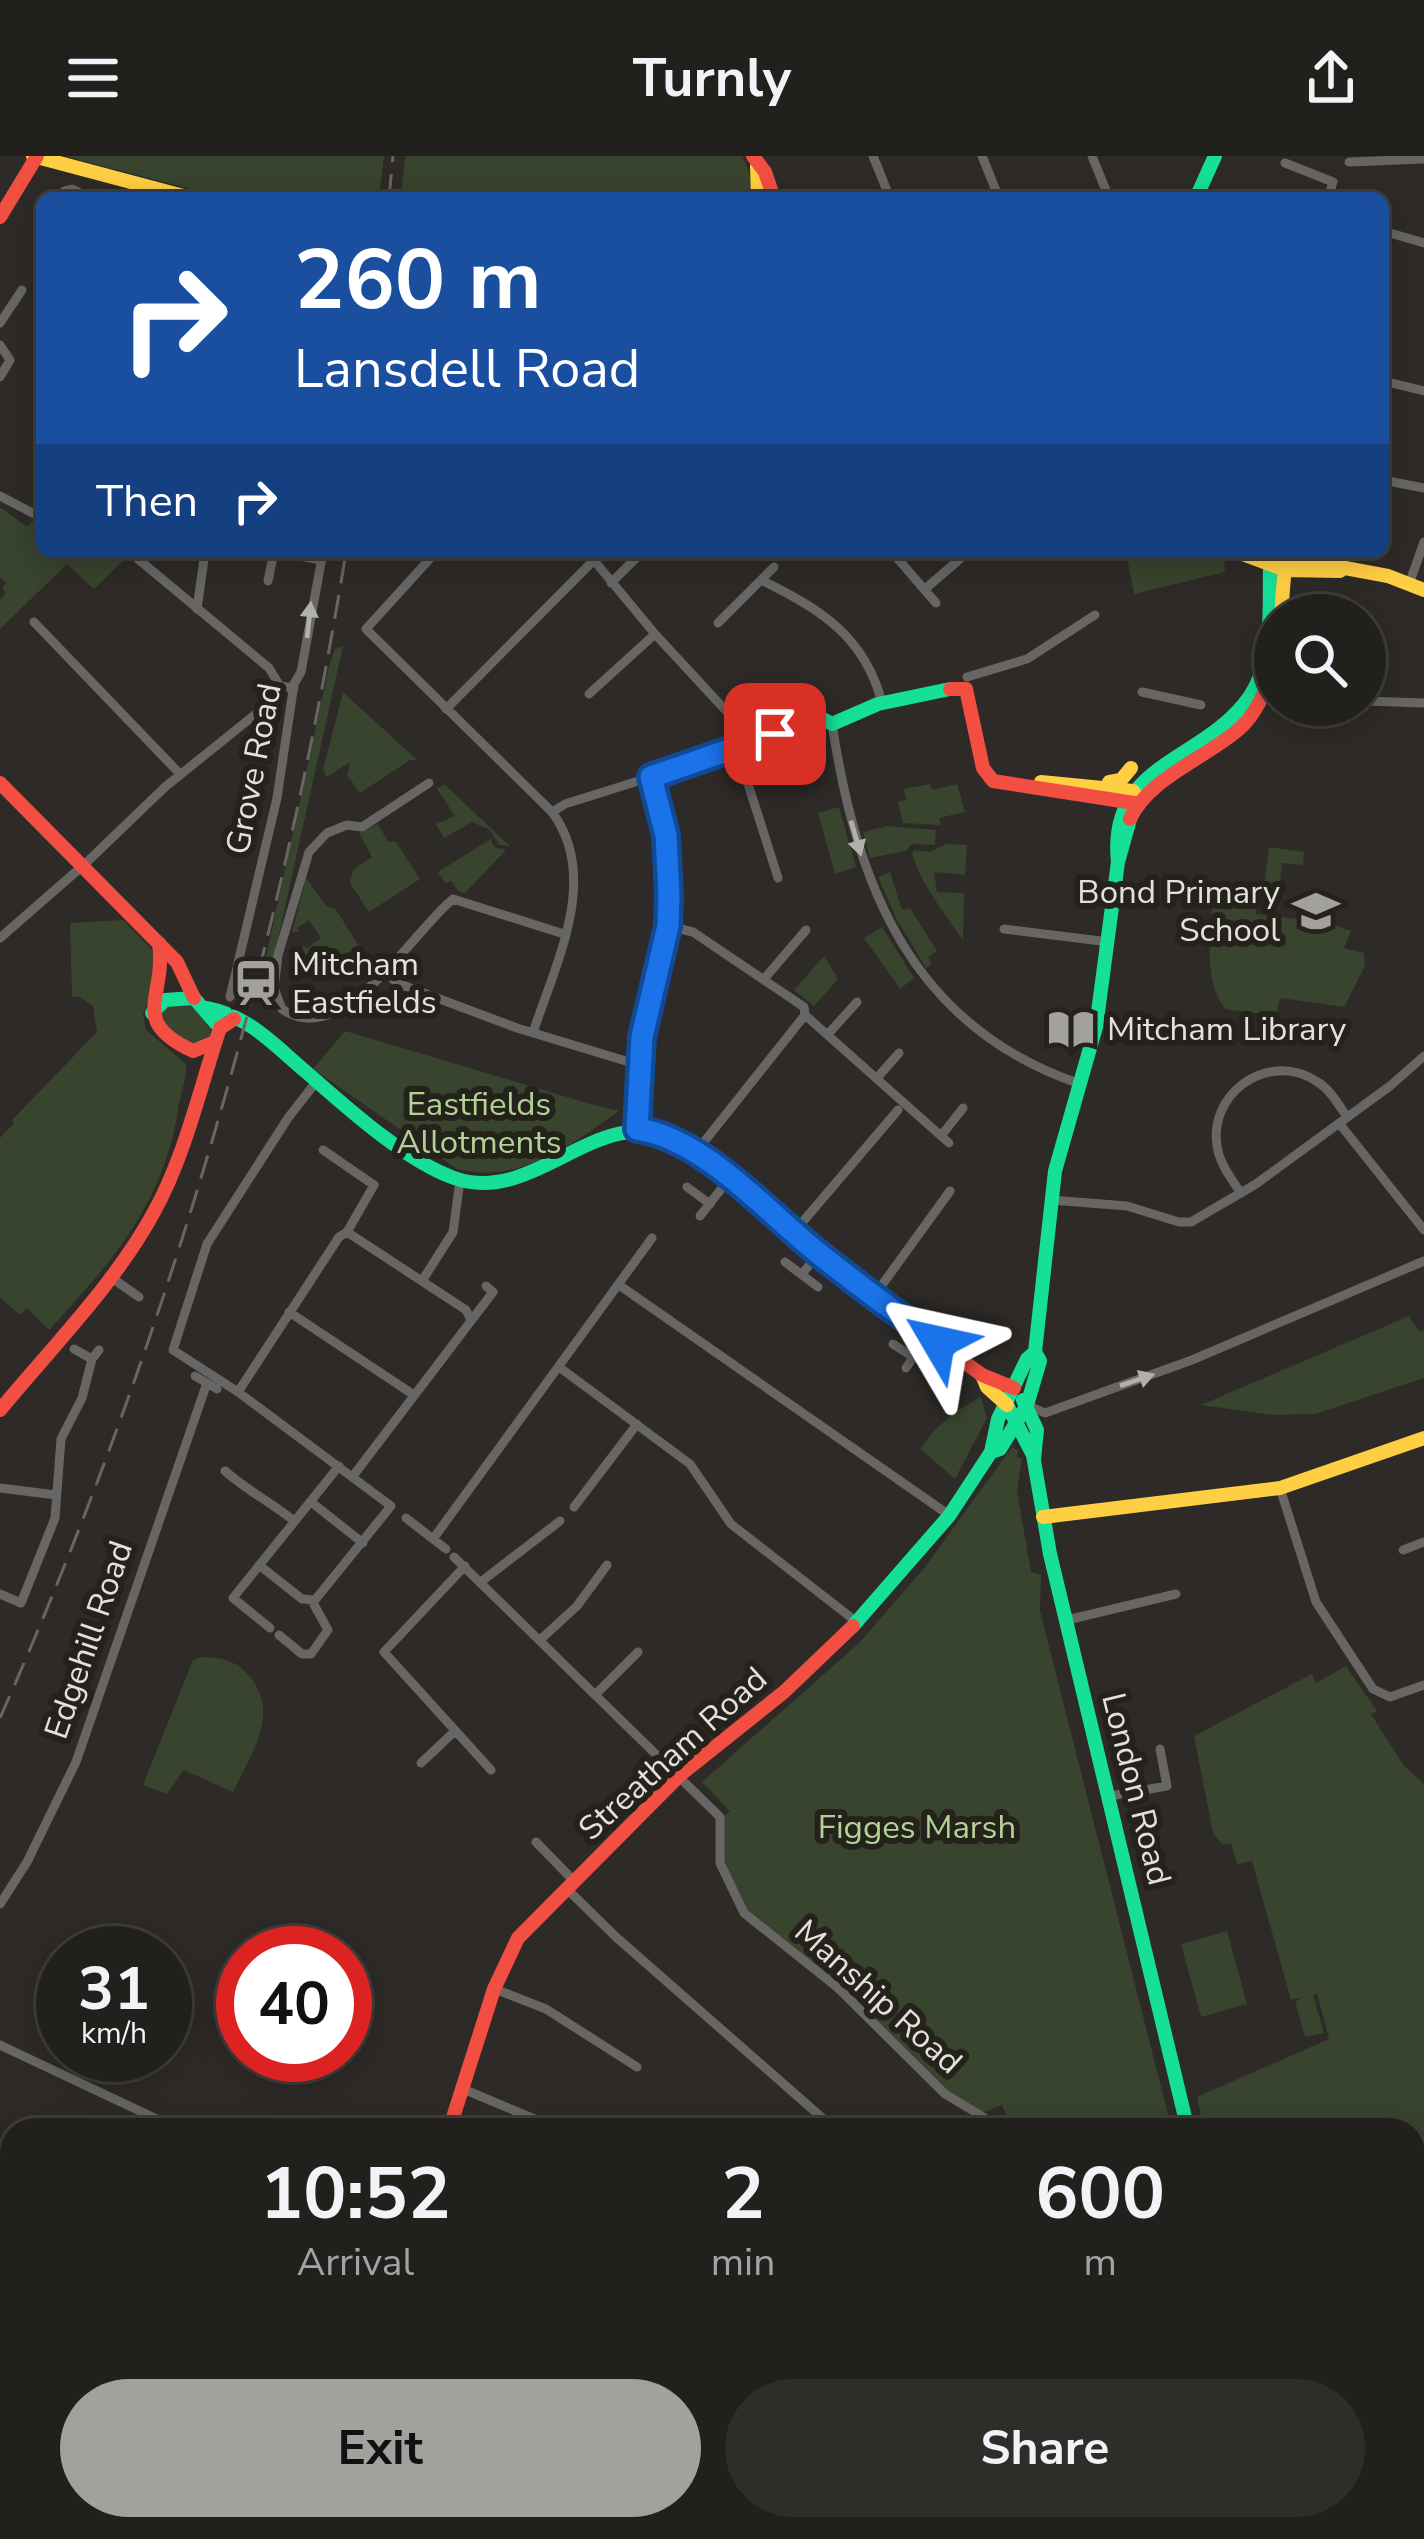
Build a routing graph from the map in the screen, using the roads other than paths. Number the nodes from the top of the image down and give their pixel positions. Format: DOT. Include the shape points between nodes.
graph roads {
  1 [pos="36,156"];
  2 [pos="873,156"];
  3 [pos="982,156"];
  4 [pos="1092,156"];
  5 [pos="1215,156"];
  6 [pos="755,159"];
  7 [pos="1424,159"];
  8 [pos="1349,162"];
  9 [pos="1286,163"];
  10 [pos="64,190"];
  11 [pos="78,192"];
  12 [pos="156,192"];
  13 [pos="758,192"];
  14 [pos="771,192"];
  15 [pos="888,192"];
  16 [pos="997,192"];
  17 [pos="1107,192"];
  18 [pos="1199,192"];
  19 [pos="1330,192"];
  20 [pos="0,217"];
  21 [pos="1389,233"];
  22 [pos="1424,243"];
  23 [pos="22,290"];
  24 [pos="0,323"];
  25 [pos="0,345"];
  26 [pos="0,377"];
  27 [pos="1389,383"];
  28 [pos="1424,392"];
  29 [pos="1389,481"];
  30 [pos="1424,488"];
  31 [pos="0,496"];
  32 [pos="36,515"];
  33 [pos="1424,542"];
  34 [pos="205,558"];
  35 [pos="274,558"];
  36 [pos="322,558"];
  37 [pos="431,558"];
  38 [pos="589,558"];
  39 [pos="591,558"];
  40 [pos="636,558"];
  41 [pos="897,558"];
  42 [pos="961,558"];
  43 [pos="138,559"];
  44 [pos="1282,562"];
  45 [pos="774,567"];
  46 [pos="761,580"];
  47 [pos="268,581"];
  48 [pos="611,583"];
  49 [pos="1416,587"];
  50 [pos="925,589"];
  51 [pos="1281,594"];
  52 [pos="936,604"];
  53 [pos="197,609"];
  54 [pos="1095,615"];
  55 [pos="34,622"];
  56 [pos="718,623"];
  57 [pos="655,634"];
  58 [pos="968,677"];
  59 [pos="280,686"];
  60 [pos="294,688"];
  61 [pos="1142,692"];
  62 [pos="589,694"];
  63 [pos="1386,702"];
  64 [pos="1424,703"];
  65 [pos="882,704"];
  66 [pos="1201,705"];
  67 [pos="446,709"];
  68 [pos="1254,710"];
  69 [pos="832,724"];
  70 [pos="753,740"];
  71 [pos="736,746"];
  72 [pos="983,760"];
  73 [pos="1131,768"];
  74 [pos="180,773"];
  75 [pos="651,777"];
  76 [pos="1044,782"];
  77 [pos="0,783"];
  78 [pos="430,784"];
  79 [pos="1132,798"];
  80 [pos="552,812"];
  81 [pos="81,865"];
  82 [pos="773,874"];
  83 [pos="668,926"];
  84 [pos="1004,929"];
  85 [pos="806,930"];
  86 [pos="1,934"];
  87 [pos="563,934"];
  88 [pos="1108,942"];
  89 [pos="159,944"];
  90 [pos="386,972"];
  91 [pos="764,979"];
  92 [pos="230,997"];
  93 [pos="857,1002"];
  94 [pos="200,1003"];
  95 [pos="152,1013"];
  96 [pos="806,1015"];
  97 [pos="229,1028"];
  98 [pos="533,1033"];
  99 [pos="829,1034"];
  100 [pos="193,1051"];
  101 [pos="899,1053"];
  102 [pos="1424,1056"];
  103 [pos="638,1065"];
  104 [pos="877,1078"];
  105 [pos="316,1082"];
  106 [pos="1080,1084"];
  107 [pos="197,1088"];
  108 [pos="963,1108"];
  109 [pos="898,1110"];
  110 [pos="1343,1120"];
  111 [pos="637,1129"];
  112 [pos="323,1150"];
  113 [pos="696,1152"];
  114 [pos="729,1179"];
  115 [pos="460,1180"];
  116 [pos="687,1187"];
  117 [pos="950,1191"];
  118 [pos="1240,1193"];
  119 [pos="1051,1200"];
  120 [pos="710,1204"];
  121 [pos="700,1216"];
  122 [pos="1424,1230"];
  123 [pos="347,1232"];
  124 [pos="794,1232"];
  125 [pos="652,1238"];
  126 [pos="819,1253"];
  127 [pos="1424,1261"];
  128 [pos="785,1262"];
  129 [pos="802,1274"];
  130 [pos="109,1276"];
  131 [pos="422,1281"];
  132 [pos="619,1285"];
  133 [pos="486,1286"];
  134 [pos="818,1287"];
  135 [pos="874,1296"];
  136 [pos="140,1297"];
  137 [pos="289,1312"];
  138 [pos="470,1318"];
  139 [pos="928,1336"];
  140 [pos="892,1344"];
  141 [pos="74,1348"];
  142 [pos="1035,1352"];
  143 [pos="913,1358"];
  144 [pos="559,1367"];
  145 [pos="906,1368"];
  146 [pos="196,1371"];
  147 [pos="982,1376"];
  148 [pos="1014,1388"];
  149 [pos="238,1391"];
  150 [pos="414,1395"];
  151 [pos="1006,1405"];
  152 [pos="0,1410"];
  153 [pos="1023,1412"];
  154 [pos="637,1424"];
  155 [pos="1424,1438"];
  156 [pos="991,1452"];
  157 [pos="339,1466"];
  158 [pos="225,1471"];
  159 [pos="353,1476"];
  160 [pos="0,1488"];
  161 [pos="1280,1488"];
  162 [pos="56,1495"];
  163 [pos="311,1502"];
  164 [pos="574,1507"];
  165 [pos="950,1516"];
  166 [pos="1043,1517"];
  167 [pos="406,1518"];
  168 [pos="293,1520"];
  169 [pos="560,1521"];
  170 [pos="434,1538"];
  171 [pos="1424,1542"];
  172 [pos="363,1543"];
  173 [pos="1403,1550"];
  174 [pos="607,1564"];
  175 [pos="259,1565"];
  176 [pos="465,1567"];
  177 [pos="482,1581"];
  178 [pos="0,1594"];
  179 [pos="1176,1594"];
  180 [pos="312,1601"];
  181 [pos="21,1603"];
  182 [pos="14,1619"];
  183 [pos="1066,1621"];
  184 [pos="858,1623"];
  185 [pos="539,1640"];
  186 [pos="638,1652"];
  187 [pos="1424,1686"];
  188 [pos="595,1696"];
  189 [pos="455,1732"];
  190 [pos="1160,1749"];
  191 [pos="421,1763"];
  192 [pos="491,1770"];
  193 [pos="684,1779"];
  194 [pos="1110,1796"];
  195 [pos="536,1842"];
  196 [pos="569,1884"];
  197 [pos="0,1904"];
  198 [pos="494,1989"];
  199 [pos="0,2045"];
  200 [pos="637,2067"];
  201 [pos="463,2089"];
  202 [pos="155,2118"];
  203 [pos="453,2118"];
  204 [pos="532,2118"];
  205 [pos="822,2118"];
  206 [pos="985,2118"];
  207 [pos="1185,2118"];
  1 -- 12 [label="street"];
  1 -- 20 [label="street"];
  2 -- 15 [label="street"];
  3 -- 16 [label="street"];
  4 -- 17 [label="street"];
  5 -- 18 [label="street"];
  6 -- 13 [label="street"];
  6 -- 14 [label="street"];
  7 -- 8 [label="street"];
  9 -- 19 [label="street" via="1333,182"];
  10 -- 11 [label="street"];
  21 -- 22 [label="street"];
  23 -- 24 [label="street"];
  25 -- 26 [label="street" via="10,360"];
  27 -- 28 [label="street"];
  29 -- 30 [label="street"];
  31 -- 32 [label="street"];
  33 -- 49 [label="street"];
  34 -- 53 [label="street"];
  35 -- 47 [label="street"];
  60 -- 36 [label="street, Grove Road, one-way"];
  37 -- 67 [label="street" via="366,629"];
  38 -- 67 [label="street"];
  39 -- 48 [label="street"];
  40 -- 48 [label="street"];
  41 -- 50 [label="street"];
  42 -- 50 [label="street"];
  43 -- 53 [label="street"];
  44 -- 49 [label="street"];
  44 -- 51 [label="street"];
  44 -- 79 [label="street" via="1263,664 1248,698"];
  45 -- 46 [label="street"];
  46 -- 56 [label="street"];
  46 -- 65 [label="street" via="816,607 846,634"];
  48 -- 57 [label="street"];
  50 -- 52 [label="street"];
  53 -- 59 [label="street"];
  54 -- 58 [label="street" via="1027,659"];
  55 -- 74 [label="street"];
  57 -- 62 [label="street"];
  57 -- 70 [label="street"];
  59 -- 60 [label="street"];
  59 -- 74 [label="street"];
  60 -- 92 [label="street, Grove Road"];
  61 -- 66 [label="street"];
  63 -- 64 [label="street"];
  65 -- 69 [label="street"];
  65 -- 72 [label="street" via="966,688"];
  67 -- 80 [label="street"];
  68 -- 79 [label="street" via="1240,728"];
  69 -- 70 [label="street"];
  69 -- 106 [label="street, one-way" via="865,866 916,966 976,1030 1032,1066"];
  70 -- 71 [label="street"];
  71 -- 75 [label="street"];
  71 -- 82 [label="street"];
  72 -- 76 [label="street" via="1008,778"];
  72 -- 79 [label="street" via="985,774 1004,785"];
  73 -- 76 [label="street" via="1115,782"];
  74 -- 81 [label="street"];
  75 -- 80 [label="street"];
  75 -- 83 [label="street" via="666,835"];
  76 -- 79 [label="street"];
  77 -- 81 [label="street"];
  78 -- 90 [label="street" via="362,827 327,833 308,851 274,992 291,1016 319,1020"];
  79 -- 88 [label="street, London Road" via="1114,848"];
  80 -- 87 [label="street" via="576,868"];
  81 -- 86 [label="street"];
  81 -- 89 [label="street"];
  83 -- 91 [label="street" via="692,932"];
  83 -- 103 [label="street"];
  84 -- 88 [label="street"];
  85 -- 91 [label="street"];
  87 -- 90 [label="street" via="461,899 448,903"];
  87 -- 98 [label="street"];
  88 -- 106 [label="street, London Road"];
  89 -- 94 [label="street"];
  89 -- 95 [label="street"];
  90 -- 98 [label="street"];
  91 -- 96 [label="street"];
  93 -- 99 [label="street"];
  94 -- 95 [label="street" via="165,1000"];
  94 -- 97 [label="street" via="230,1014"];
  95 -- 100 [label="street" via="162,1036"];
  96 -- 99 [label="street"];
  96 -- 113 [label="street"];
  97 -- 100 [label="street"];
  97 -- 105 [label="street" via="261,1029"];
  97 -- 107 [label="street"];
  98 -- 103 [label="street"];
  99 -- 104 [label="street"];
  100 -- 107 [label="street"];
  101 -- 104 [label="street"];
  102 -- 110 [label="street"];
  103 -- 111 [label="street"];
  104 -- 108 [label="street" via="945,1139"];
  105 -- 115 [label="street"];
  105 -- 146 [label="street" via="207,1244 173,1350"];
  106 -- 119 [label="street, London Road"];
  107 -- 130 [label="street" via="163,1196"];
  109 -- 124 [label="street"];
  110 -- 118 [label="street"];
  110 -- 118 [label="street" via="1326,1088 1298,1073 1267,1072 1243,1083 1225,1102 1216,1130 1220,1160"];
  110 -- 122 [label="street"];
  111 -- 113 [label="street"];
  111 -- 115 [label="street" via="599,1136 523,1178"];
  112 -- 123 [label="street" via="374,1185"];
  113 -- 114 [label="street"];
  114 -- 120 [label="street"];
  114 -- 124 [label="street"];
  115 -- 131 [label="street" via="453,1232"];
  116 -- 120 [label="street"];
  117 -- 135 [label="street"];
  118 -- 119 [label="street" via="1186,1222 1127,1206"];
  119 -- 142 [label="street, London Road"];
  120 -- 121 [label="street"];
  123 -- 131 [label="street"];
  123 -- 137 [label="street"];
  124 -- 126 [label="street"];
  125 -- 132 [label="street"];
  126 -- 129 [label="street"];
  126 -- 135 [label="street"];
  153 -- 127 [label="street, one-way" via="1045,1413 1192,1360"];
  128 -- 129 [label="street"];
  129 -- 134 [label="street"];
  130 -- 136 [label="street" via="133,1285"];
  130 -- 152 [label="street"];
  131 -- 138 [label="street"];
  132 -- 144 [label="street"];
  132 -- 165 [label="street"];
  133 -- 138 [label="street" via="494,1292"];
  135 -- 139 [label="street"];
  137 -- 149 [label="street"];
  137 -- 150 [label="street"];
  138 -- 150 [label="street"];
  139 -- 143 [label="street"];
  139 -- 147 [label="street"];
  140 -- 143 [label="street"];
  141 -- 162 [label="street" via="96,1355 61,1438"];
  142 -- 148 [label="street, London Road"];
  142 -- 153 [label="street, London Road" via="1040,1366"];
  143 -- 145 [label="street"];
  144 -- 154 [label="street"];
  144 -- 170 [label="street"];
  146 -- 149 [label="street"];
  146 -- 197 [label="street, Edgehill Road" via="212,1386 76,1762"];
  147 -- 148 [label="street"];
  147 -- 151 [label="street"];
  148 -- 151 [label="street, London Road"];
  148 -- 153 [label="street"];
  149 -- 157 [label="street"];
  150 -- 159 [label="street"];
  151 -- 153 [label="street"];
  151 -- 156 [label="street, Streatham Road"];
  153 -- 156 [label="street, Streatham Road"];
  153 -- 166 [label="street, London Road"];
  154 -- 164 [label="street"];
  154 -- 184 [label="street" via="690,1464 731,1524"];
  155 -- 161 [label="street"];
  156 -- 165 [label="street, Streatham Road"];
  157 -- 159 [label="street"];
  157 -- 163 [label="street"];
  158 -- 168 [label="street"];
  159 -- 172 [label="street" via="391,1506"];
  160 -- 162 [label="street"];
  161 -- 166 [label="street"];
  161 -- 187 [label="street" via="1324,1618 1373,1689 1395,1696"];
  162 -- 181 [label="street" via="53,1526"];
  163 -- 168 [label="street"];
  163 -- 172 [label="street"];
  165 -- 184 [label="street, Streatham Road"];
  166 -- 183 [label="street, London Road"];
  167 -- 170 [label="street, Manship Road"];
  168 -- 175 [label="street"];
  169 -- 177 [label="street"];
  170 -- 176 [label="street, Manship Road"];
  171 -- 173 [label="street"];
  172 -- 180 [label="street"];
  174 -- 185 [label="street"];
  175 -- 180 [label="street"];
  175 -- 180 [label="street" via="232,1598 302,1654 311,1654 328,1630"];
  176 -- 177 [label="street, Manship Road"];
  176 -- 189 [label="street" via="384,1652"];
  177 -- 185 [label="street, Manship Road"];
  178 -- 181 [label="street"];
  179 -- 183 [label="street"];
  181 -- 182 [label="street"];
  183 -- 194 [label="street, London Road"];
  184 -- 193 [label="street, Streatham Road"];
  185 -- 188 [label="street, Manship Road"];
  186 -- 188 [label="street"];
  188 -- 193 [label="street, Manship Road"];
  189 -- 191 [label="street"];
  189 -- 192 [label="street"];
  190 -- 194 [label="street" via="1166,1786"];
  193 -- 196 [label="street, Streatham Road"];
  193 -- 206 [label="street, Manship Road" via="722,1820 720,1863 744,1913 838,1988 945,2094"];
  194 -- 207 [label="street, London Road"];
  195 -- 196 [label="street"];
  196 -- 198 [label="street, Streatham Road" via="514,1943"];
  196 -- 205 [label="street" via="616,1937"];
  198 -- 200 [label="street" via="546,2009"];
  198 -- 201 [label="street, Streatham Road"];
  199 -- 202 [label="street"];
  201 -- 203 [label="street, Streatham Road"];
  201 -- 204 [label="street"];
}
